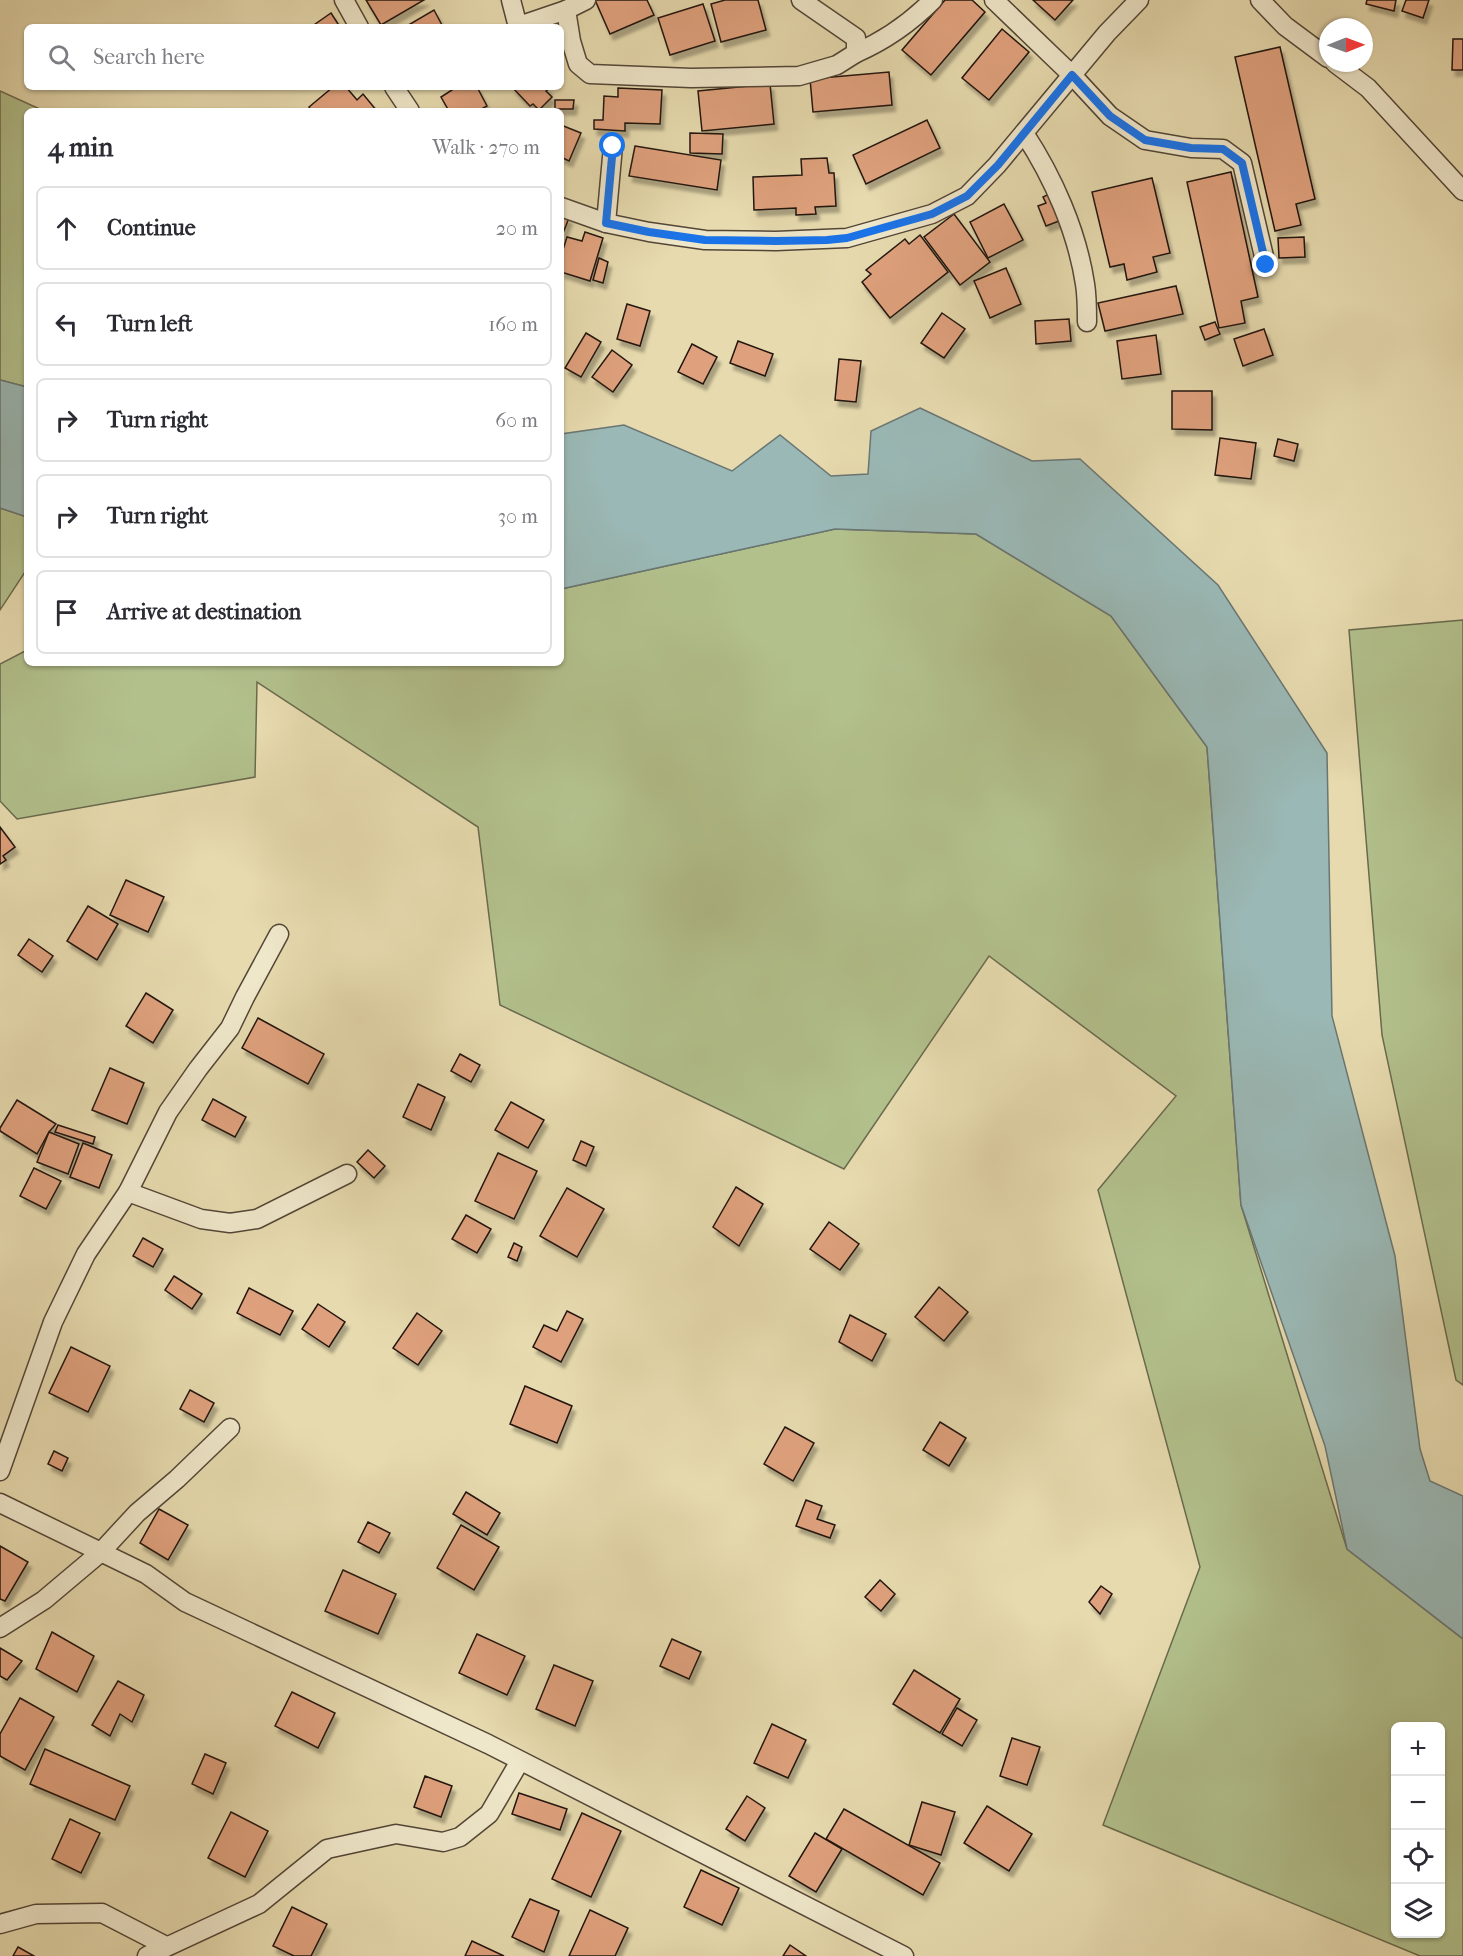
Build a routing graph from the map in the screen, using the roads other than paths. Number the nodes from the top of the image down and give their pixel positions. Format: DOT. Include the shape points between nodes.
graph roads {
  1 [pos="344,0"];
  2 [pos="511,0"];
  3 [pos="586,0"];
  4 [pos="801,0"];
  5 [pos="933,0"];
  6 [pos="994,0"];
  7 [pos="1139,0"];
  8 [pos="1260,0"];
  9 [pos="566,10"];
  10 [pos="357,24"];
  11 [pos="517,24"];
  12 [pos="526,24"];
  13 [pos="1319,51"];
  14 [pos="856,53"];
  15 [pos="1347,72"];
  16 [pos="1072,75"];
  17 [pos="396,90"];
  18 [pos="408,108"];
  19 [pos="1024,133"];
  20 [pos="613,146"];
  21 [pos="1463,191"];
  22 [pos="564,208"];
  23 [pos="606,223"];
  24 [pos="1266,265"];
  25 [pos="1087,322"];
  26 [pos="279,934"];
  27 [pos="348,1174"];
  28 [pos="128,1192"];
  29 [pos="230,1428"];
  30 [pos="0,1471"];
  31 [pos="0,1503"];
  32 [pos="101,1552"];
  33 [pos="0,1628"];
  34 [pos="520,1761"];
  35 [pos="0,1924"];
  36 [pos="166,1946"];
  37 [pos="147,1956"];
  38 [pos="904,1956"];
  1 -- 10 [label="street"];
  2 -- 11 [label="street"];
  3 -- 9 [label="street"];
  4 -- 14 [label="street" via="856,38"];
  5 -- 14 [label="street" via="910,22"];
  6 -- 16 [label="street"];
  7 -- 16 [label="street"];
  8 -- 13 [label="street" via="1285,26"];
  9 -- 12 [label="street"];
  9 -- 14 [label="street" via="578,64 590,74 691,78 799,76 837,65"];
  15 -- 21 [label="street" via="1368,88"];
  16 -- 19 [label="street"];
  16 -- 24 [label="street" via="1110,116 1145,140 1223,149 1242,163"];
  17 -- 18 [label="street"];
  19 -- 23 [label="street" via="967,196 932,214 847,238 705,240"];
  19 -- 25 [label="street" via="1063,207 1085,284"];
  20 -- 23 [label="street"];
  22 -- 23 [label="street"];
  26 -- 28 [label="street" via="230,1028 168,1112"];
  27 -- 28 [label="street" via="257,1220 230,1223 201,1219"];
  28 -- 30 [label="street" via="86,1254 53,1322"];
  29 -- 32 [label="street"];
  31 -- 32 [label="street"];
  32 -- 33 [label="street" via="44,1600"];
  32 -- 34 [label="street" via="146,1574 185,1602"];
  34 -- 36 [label="street" via="489,1814 460,1837 443,1842 396,1834 327,1849 259,1904"];
  34 -- 38 [label="street"];
  35 -- 36 [label="street" via="36,1914 102,1913"];
  36 -- 37 [label="street"];
}
